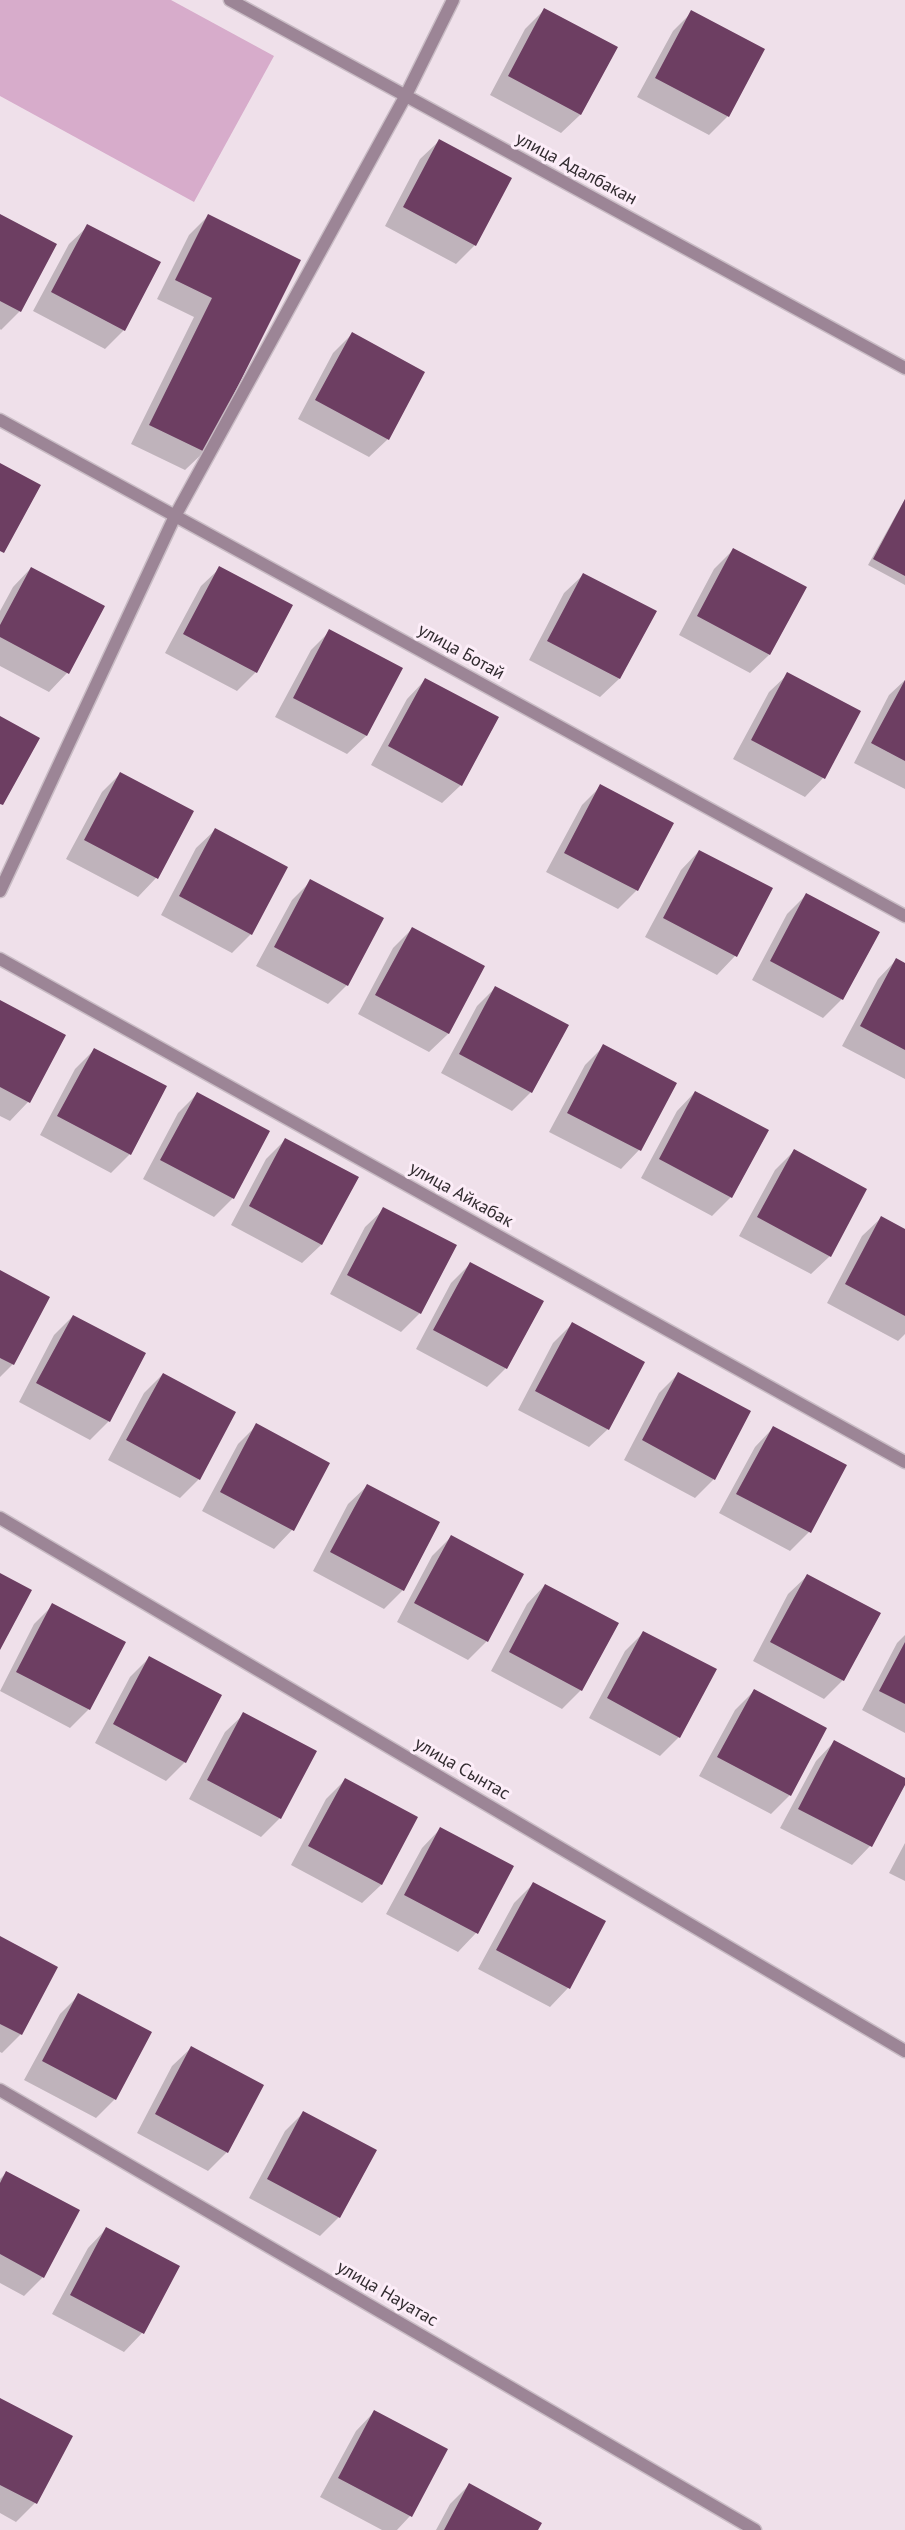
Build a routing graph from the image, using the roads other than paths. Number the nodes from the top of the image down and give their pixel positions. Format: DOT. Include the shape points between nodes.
graph roads {
  1 [pos="231,0"];
  2 [pos="453,0"];
  3 [pos="405,97"];
  4 [pos="905,368"];
  5 [pos="0,420"];
  6 [pos="175,516"];
  7 [pos="0,891"];
  8 [pos="905,916"];
  9 [pos="0,958"];
  10 [pos="905,1462"];
  11 [pos="0,1518"];
  12 [pos="905,2051"];
  13 [pos="0,2090"];
  14 [pos="755,2530"];
  1 -- 3 [label="street, улица Адалбакан"];
  2 -- 3 [label="street"];
  3 -- 4 [label="street, улица Адалбакан"];
  3 -- 6 [label="street"];
  5 -- 6 [label="street, улица Ботай"];
  6 -- 7 [label="street"];
  6 -- 8 [label="street, улица Ботай"];
  9 -- 10 [label="street, улица Айкабак"];
  11 -- 12 [label="street, улица Сынтас"];
  13 -- 14 [label="street, улица Науатас"];
}
